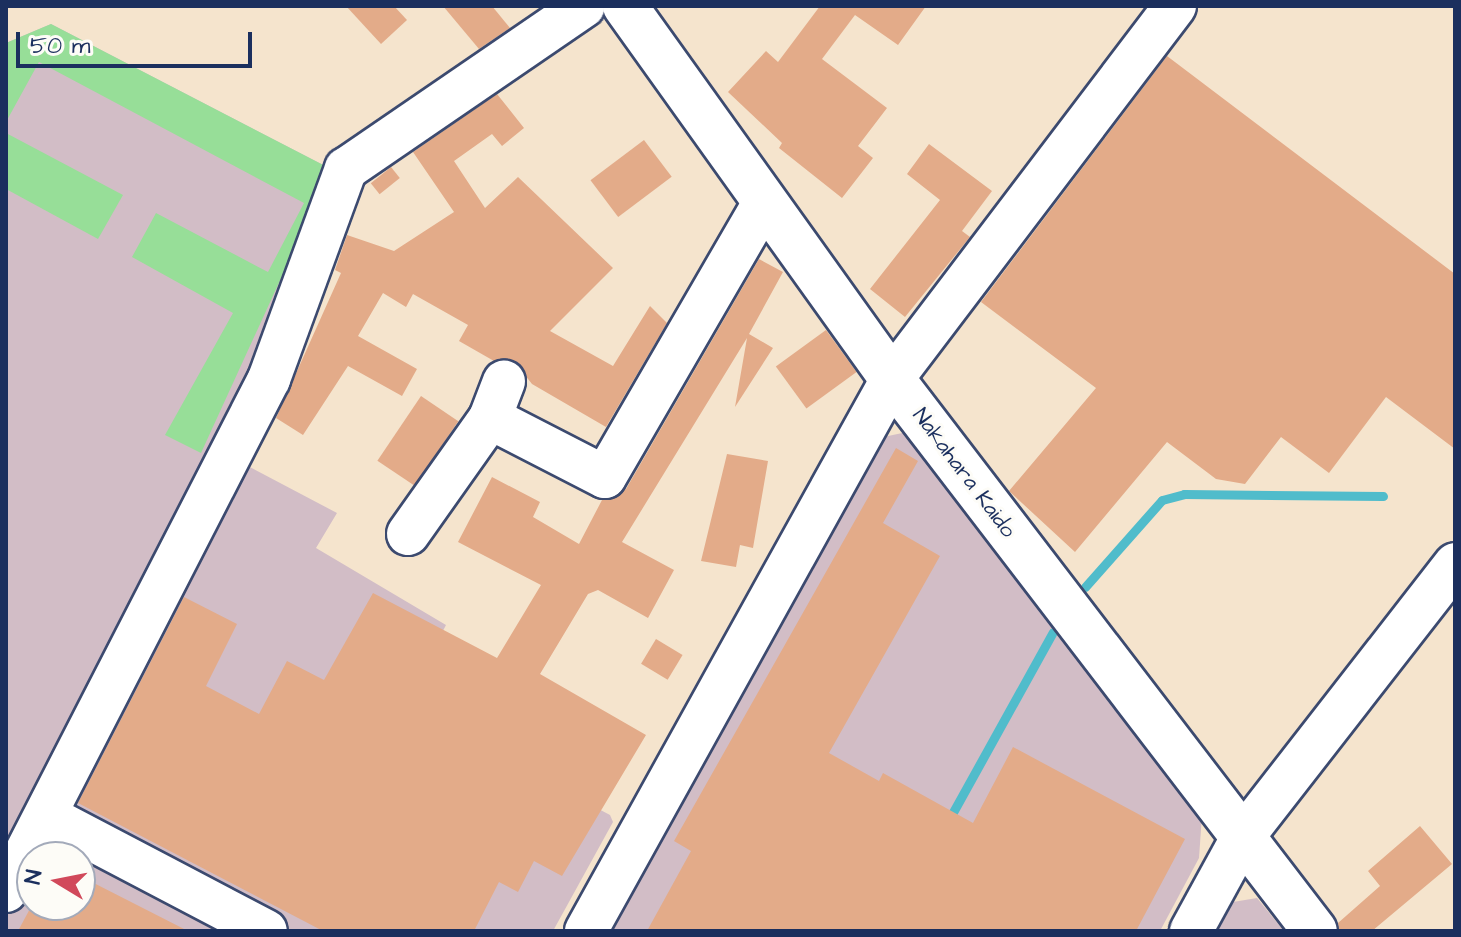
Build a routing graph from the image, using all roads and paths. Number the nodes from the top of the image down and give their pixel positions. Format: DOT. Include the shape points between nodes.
graph roads {
  1 [pos="584,6"];
  2 [pos="625,6"];
  3 [pos="1175,6"];
  4 [pos="765,201"];
  5 [pos="892,379"];
  6 [pos="408,534"];
  7 [pos="1455,564"];
  8 [pos="47,816"];
  9 [pos="1242,838"];
  10 [pos="6,891"];
  11 [pos="266,931"];
  12 [pos="586,931"];
  13 [pos="1191,931"];
  14 [pos="1315,931"];
  1 -- 8 [label="street" via="346,169 269,379"];
  2 -- 4 [label="main road, Nakahara Kaido"];
  3 -- 5 [label="street"];
  4 -- 5 [label="main road, Nakahara Kaido"];
  4 -- 6 [label="street" via="605,477 497,400"];
  5 -- 9 [label="main road, Nakahara Kaido"];
  5 -- 12 [label="street"];
  7 -- 9 [label="street"];
  8 -- 10 [label="street"];
  8 -- 11 [label="street"];
  9 -- 13 [label="street"];
  9 -- 14 [label="main road, Nakahara Kaido"];
}
